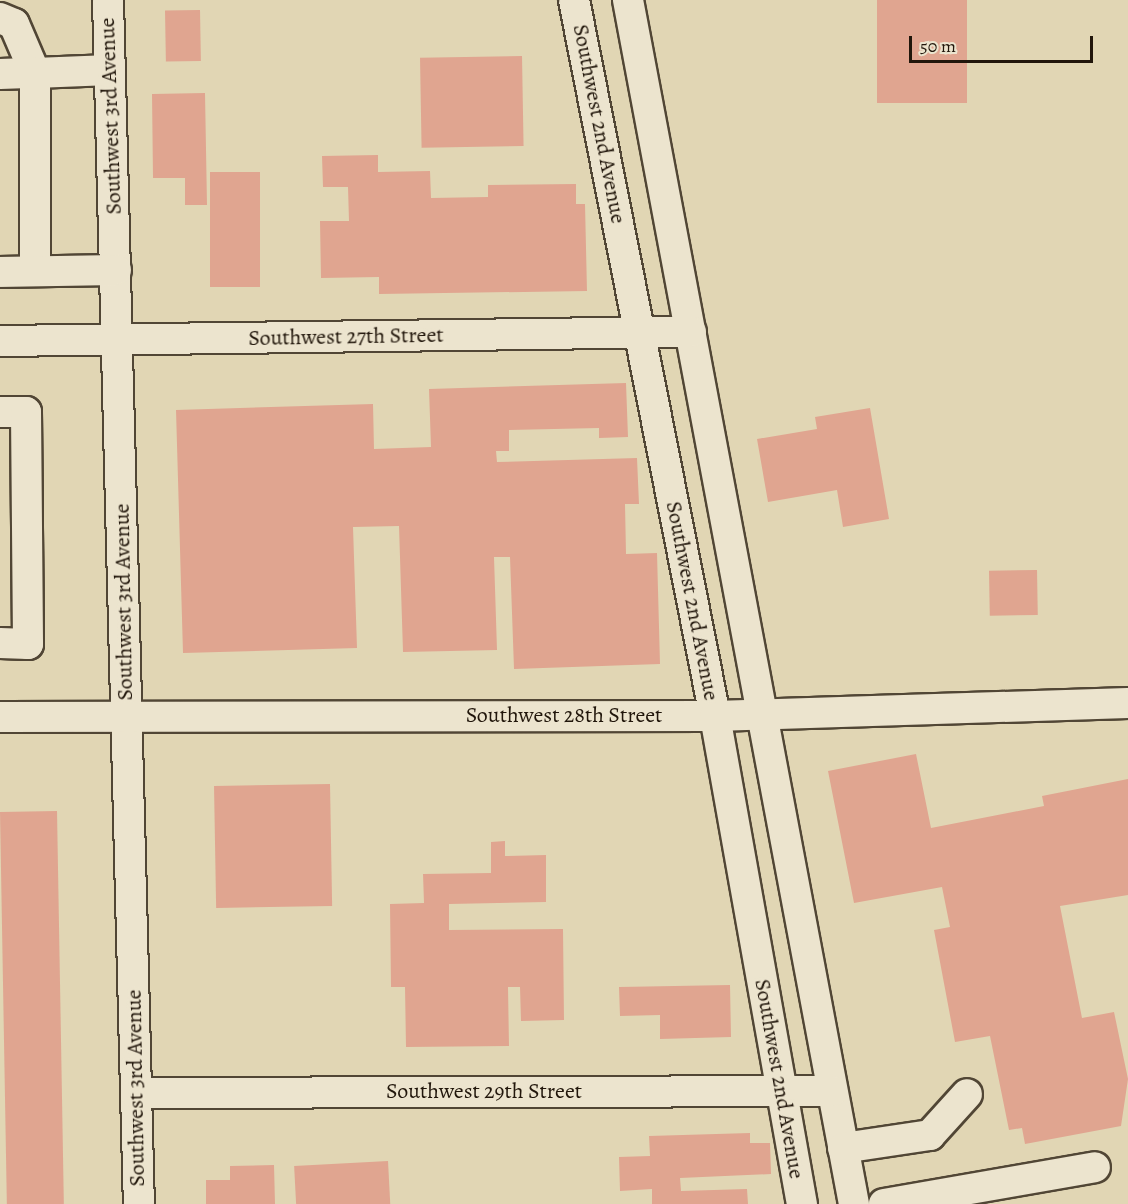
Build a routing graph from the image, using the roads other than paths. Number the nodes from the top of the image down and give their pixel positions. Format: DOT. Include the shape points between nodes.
graph roads {
  1 [pos="108,0"];
  2 [pos="574,0"];
  3 [pos="628,0"];
  4 [pos="0,18"];
  5 [pos="110,70"];
  6 [pos="0,74"];
  7 [pos="35,74"];
  8 [pos="116,270"];
  9 [pos="35,271"];
  10 [pos="0,272"];
  11 [pos="691,332"];
  12 [pos="640,333"];
  13 [pos="118,340"];
  14 [pos="0,341"];
  15 [pos="0,412"];
  16 [pos="0,643"];
  17 [pos="1128,703"];
  18 [pos="761,714"];
  19 [pos="127,715"];
  20 [pos="715,716"];
  21 [pos="0,717"];
  22 [pos="780,1091"];
  23 [pos="832,1091"];
  24 [pos="136,1093"];
  25 [pos="967,1094"];
  26 [pos="843,1148"];
  27 [pos="1095,1167"];
  28 [pos="139,1204"];
  29 [pos="802,1204"];
  30 [pos="854,1204"];
  31 [pos="884,1204"];
  1 -- 5 [label="street, Southwest 3rd Avenue"];
  2 -- 12 [label="street, Southwest 2nd Avenue"];
  3 -- 11 [label="street, Southwest 2nd Avenue"];
  4 -- 7 [label="street" via="14,24"];
  5 -- 7 [label="street"];
  5 -- 8 [label="street, Southwest 3rd Avenue"];
  6 -- 7 [label="street"];
  7 -- 9 [label="street"];
  8 -- 9 [label="street"];
  8 -- 13 [label="street, Southwest 3rd Avenue"];
  9 -- 10 [label="street"];
  11 -- 12 [label="street, Southwest 27th Street"];
  11 -- 18 [label="street, Southwest 2nd Avenue"];
  12 -- 13 [label="street, Southwest 27th Street"];
  12 -- 20 [label="street, Southwest 2nd Avenue"];
  13 -- 14 [label="street, Southwest 27th Street"];
  13 -- 19 [label="street, Southwest 3rd Avenue"];
  15 -- 16 [label="street" via="26,412 28,644"];
  17 -- 18 [label="street, Southwest 28th Street"];
  18 -- 20 [label="street, Southwest 28th Street"];
  18 -- 23 [label="street, Southwest 2nd Avenue"];
  19 -- 20 [label="street, Southwest 28th Street"];
  19 -- 21 [label="street, Southwest 28th Street"];
  19 -- 24 [label="street, Southwest 3rd Avenue"];
  20 -- 22 [label="street, Southwest 2nd Avenue"];
  22 -- 23 [label="street, Southwest 29th Street"];
  22 -- 24 [label="street, Southwest 29th Street"];
  22 -- 29 [label="street, Southwest 2nd Avenue"];
  23 -- 26 [label="street, Southwest 2nd Avenue"];
  24 -- 28 [label="street, Southwest 3rd Avenue"];
  25 -- 26 [label="street" via="930,1135"];
  26 -- 30 [label="street, Southwest 2nd Avenue"];
  27 -- 31 [label="street"];
}
